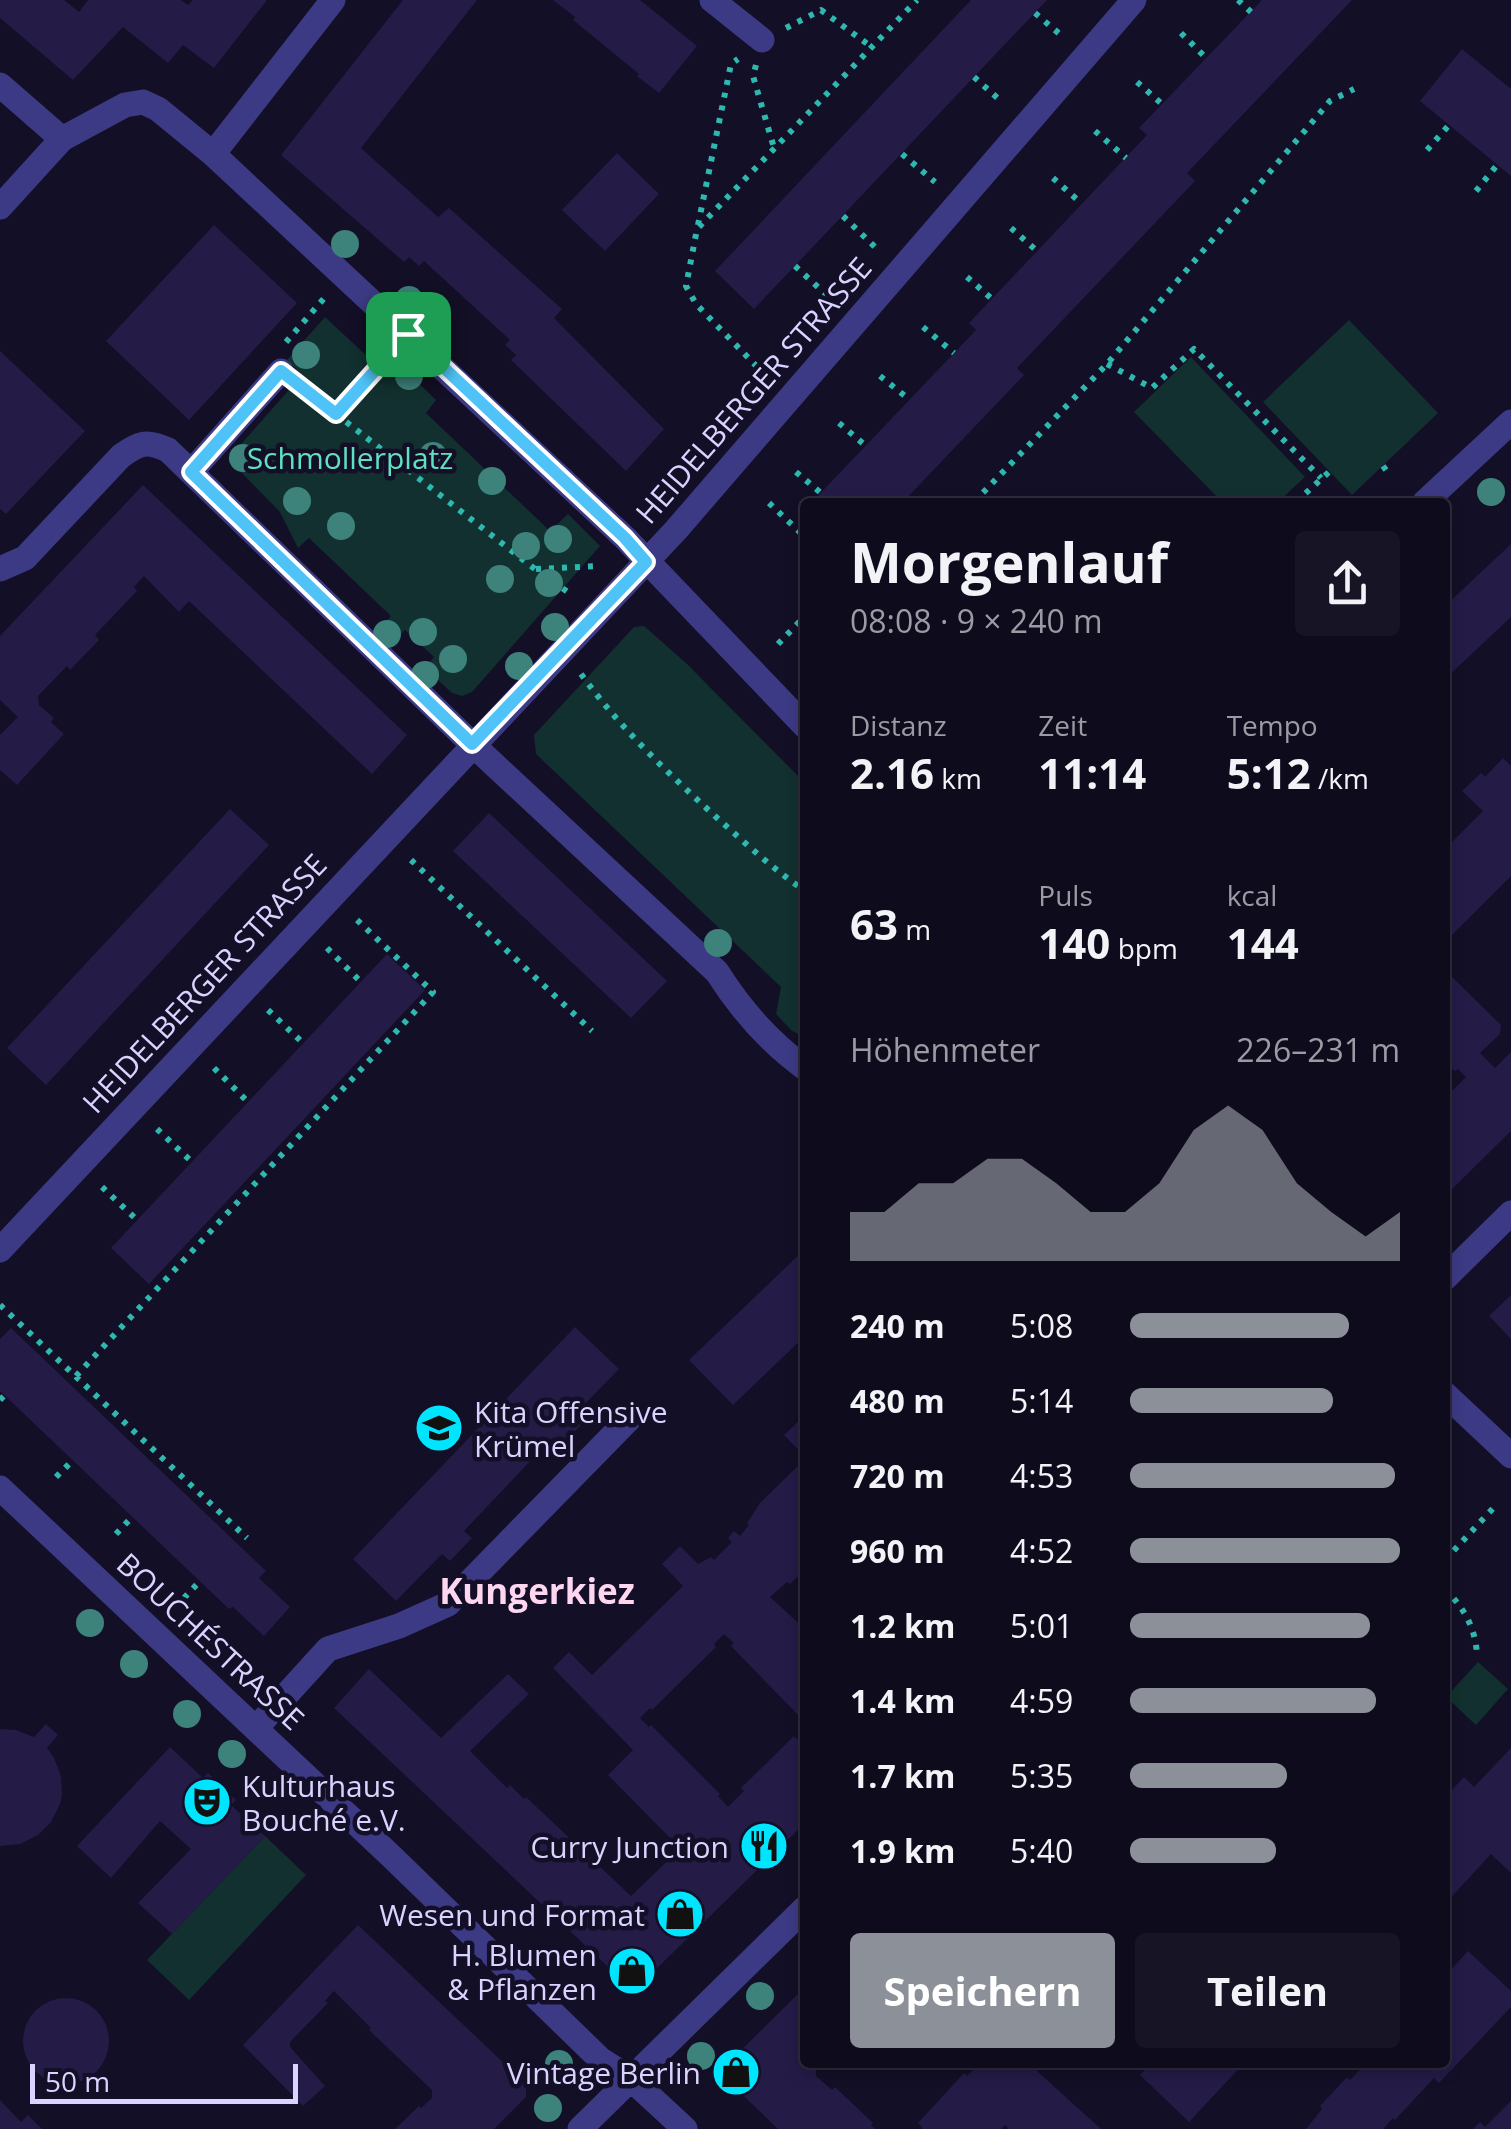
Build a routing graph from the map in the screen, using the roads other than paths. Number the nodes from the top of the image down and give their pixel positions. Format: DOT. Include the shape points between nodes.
graph roads {
  1 [pos="332,0"];
  2 [pos="712,0"];
  3 [pos="1134,0"];
  4 [pos="762,40"];
  5 [pos="0,85"];
  6 [pos="62,140"];
  7 [pos="212,154"];
  8 [pos="0,207"];
  9 [pos="281,371"];
  10 [pos="1511,422"];
  11 [pos="191,472"];
  12 [pos="1429,498"];
  13 [pos="646,562"];
  14 [pos="0,569"];
  15 [pos="800,721"];
  16 [pos="472,744"];
  17 [pos="800,1064"];
  18 [pos="1511,1214"];
  19 [pos="0,1250"];
  20 [pos="1450,1273"];
  21 [pos="1450,1399"];
  22 [pos="630,1417"];
  23 [pos="1511,1456"];
  24 [pos="0,1488"];
  25 [pos="256,1728"];
  26 [pos="800,1913"];
  27 [pos="631,2079"];
  28 [pos="580,2129"];
  29 [pos="684,2129"];
  1 -- 7 [label="street"];
  2 -- 4 [label="street"];
  3 -- 13 [label="street, HEIDELBERGER STRASSE"];
  5 -- 6 [label="street"];
  6 -- 7 [label="street" via="142,102"];
  6 -- 8 [label="street"];
  7 -- 13 [label="street"];
  9 -- 11 [label="street"];
  10 -- 12 [label="street"];
  11 -- 14 [label="street" via="168,450 137,445 25,558"];
  11 -- 16 [label="street"];
  13 -- 15 [label="street"];
  13 -- 16 [label="street, HEIDELBERGER STRASSE"];
  16 -- 17 [label="street" via="717,972 737,1004"];
  16 -- 19 [label="street, HEIDELBERGER STRASSE"];
  18 -- 20 [label="street"];
  21 -- 23 [label="street"];
  22 -- 25 [label="street" via="448,1604 328,1649"];
  24 -- 25 [label="street, BOUCHÉSTRASSE"];
  25 -- 27 [label="street, BOUCHÉSTRASSE" via="600,2058"];
  26 -- 27 [label="street"];
  27 -- 28 [label="street"];
  27 -- 29 [label="street, BOUCHÉSTRASSE"];
}
